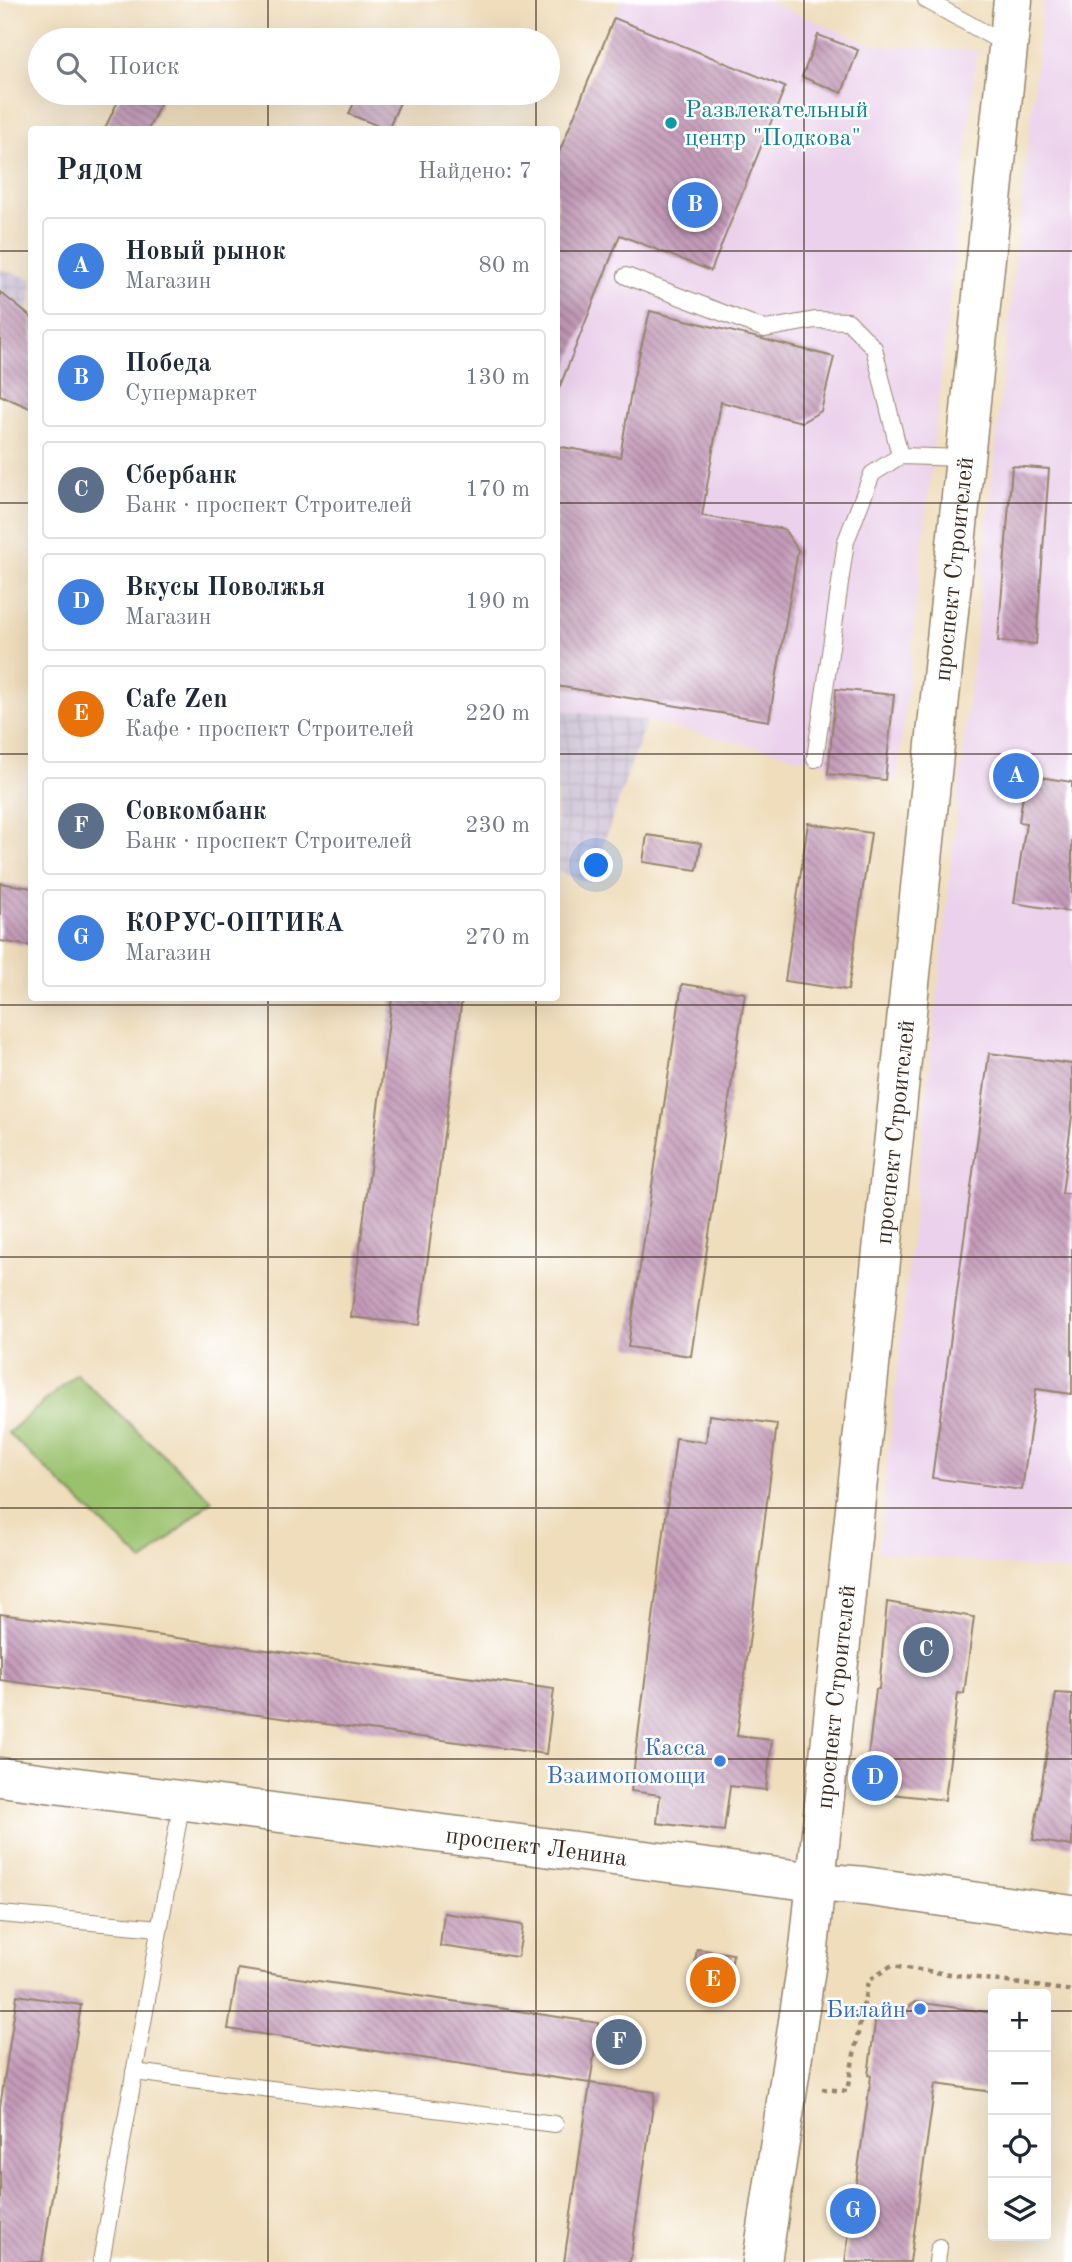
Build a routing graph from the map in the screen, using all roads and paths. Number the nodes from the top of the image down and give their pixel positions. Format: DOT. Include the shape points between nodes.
graph roads {
  1 [pos="926,0"];
  2 [pos="1013,0"];
  3 [pos="1007,45"];
  4 [pos="626,276"];
  5 [pos="900,456"];
  6 [pos="964,458"];
  7 [pos="815,759"];
  8 [pos="0,1777"];
  9 [pos="182,1800"];
  10 [pos="816,1882"];
  11 [pos="0,1914"];
  12 [pos="1072,1916"];
  13 [pos="160,1928"];
  14 [pos="1072,1991"];
  15 [pos="134,2072"];
  16 [pos="790,2086"];
  17 [pos="555,2124"];
  18 [pos="100,2262"];
  19 [pos="762,2262"];
  1 -- 3 [label="lane"];
  2 -- 3 [label="street, проспект Строителей"];
  3 -- 6 [label="street, проспект Строителей"];
  4 -- 5 [label="lane" via="765,329 815,320 848,321 874,348"];
  5 -- 6 [label="lane"];
  5 -- 7 [label="lane" via="872,474 846,541"];
  6 -- 10 [label="street, проспект Строителей"];
  8 -- 9 [label="street, проспект Ленина"];
  9 -- 10 [label="street, проспект Ленина"];
  9 -- 13 [label="lane"];
  10 -- 12 [label="street, проспект Ленина"];
  10 -- 16 [label="street, проспект Строителей"];
  11 -- 13 [label="lane"];
  13 -- 15 [label="lane"];
  14 -- 16 [label="path" via="891,1966 868,1982 847,2091"];
  15 -- 17 [label="lane"];
  15 -- 18 [label="lane"];
  16 -- 19 [label="street, проспект Строителей"];
}
